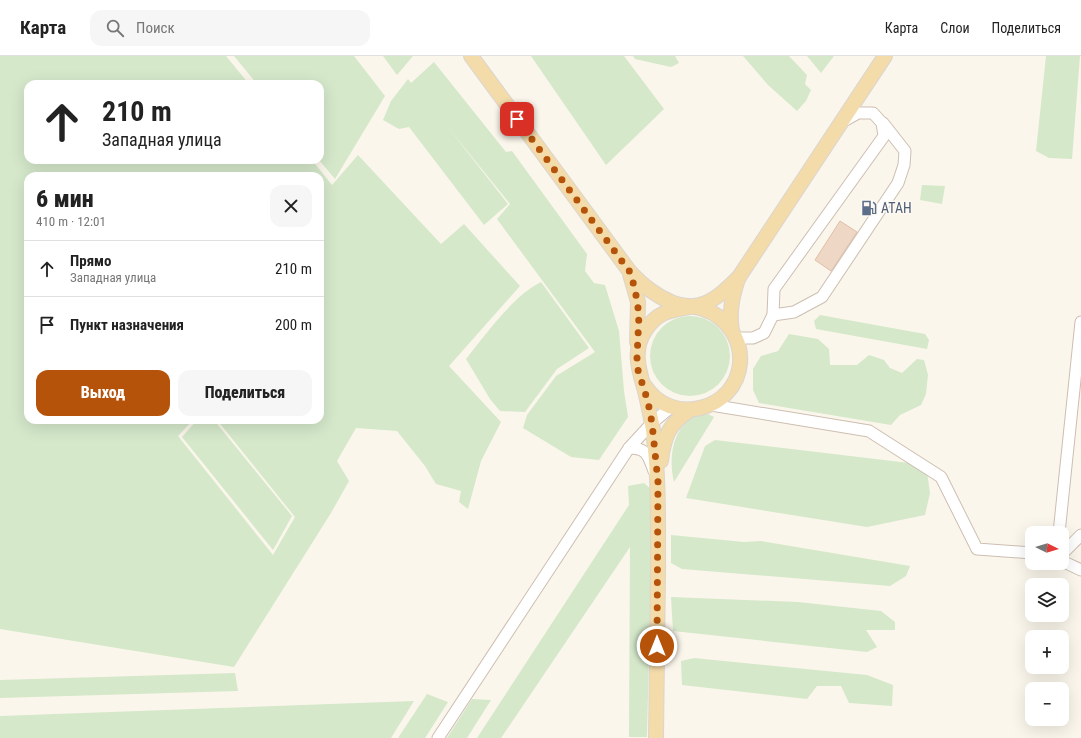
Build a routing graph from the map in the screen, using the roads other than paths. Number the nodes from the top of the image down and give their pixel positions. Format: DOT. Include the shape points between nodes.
graph roads {
  1 [pos="471,56"];
  2 [pos="885,56"];
  3 [pos="841,122"];
  4 [pos="882,123"];
  5 [pos="630,272"];
  6 [pos="739,277"];
  7 [pos="684,307"];
  8 [pos="772,315"];
  9 [pos="1081,322"];
  10 [pos="734,335"];
  11 [pos="637,358"];
  12 [pos="643,382"];
  13 [pos="711,405"];
  14 [pos="671,407"];
  15 [pos="690,410"];
  16 [pos="652,423"];
  17 [pos="628,448"];
  18 [pos="658,482"];
  19 [pos="1060,526"];
  20 [pos="1081,535"];
  21 [pos="1069,547"];
  22 [pos="1025,552"];
  23 [pos="1069,564"];
  24 [pos="1081,570"];
  25 [pos="438,738"];
  26 [pos="656,738"];
  1 -- 5 [label="main road"];
  2 -- 3 [label="main road"];
  3 -- 4 [label="lane" via="858,113 873,113"];
  3 -- 6 [label="main road"];
  4 -- 8 [label="lane" via="884,136 774,289"];
  4 -- 8 [label="lane" via="905,151 904,165 898,183 822,297 794,312"];
  5 -- 7 [label="main road" via="651,292"];
  5 -- 11 [label="main road" via="639,314"];
  6 -- 7 [label="main road" via="726,290 704,304"];
  6 -- 10 [label="main road" via="730,315"];
  7 -- 10 [label="main road" via="712,312 727,324"];
  7 -- 11 [label="main road" via="666,312 650,323 640,339"];
  8 -- 10 [label="lane" via="764,333 753,338"];
  9 -- 19 [label="lane"];
  10 -- 13 [label="main road" via="739,352 738,373 728,392"];
  11 -- 12 [label="main road"];
  12 -- 14 [label="main road" via="655,398"];
  12 -- 16 [label="main road"];
  13 -- 15 [label="main road"];
  13 -- 22 [label="lane" via="869,431 941,477 977,548"];
  14 -- 15 [label="main road"];
  14 -- 16 [label="lane"];
  15 -- 18 [label="main road" via="678,418 669,430"];
  16 -- 17 [label="lane"];
  16 -- 18 [label="main road"];
  17 -- 18 [label="lane" via="639,448 644,451 651,461"];
  17 -- 25 [label="lane"];
  18 -- 26 [label="main road"];
  20 -- 21 [label="lane"];
  23 -- 24 [label="lane"];
}
